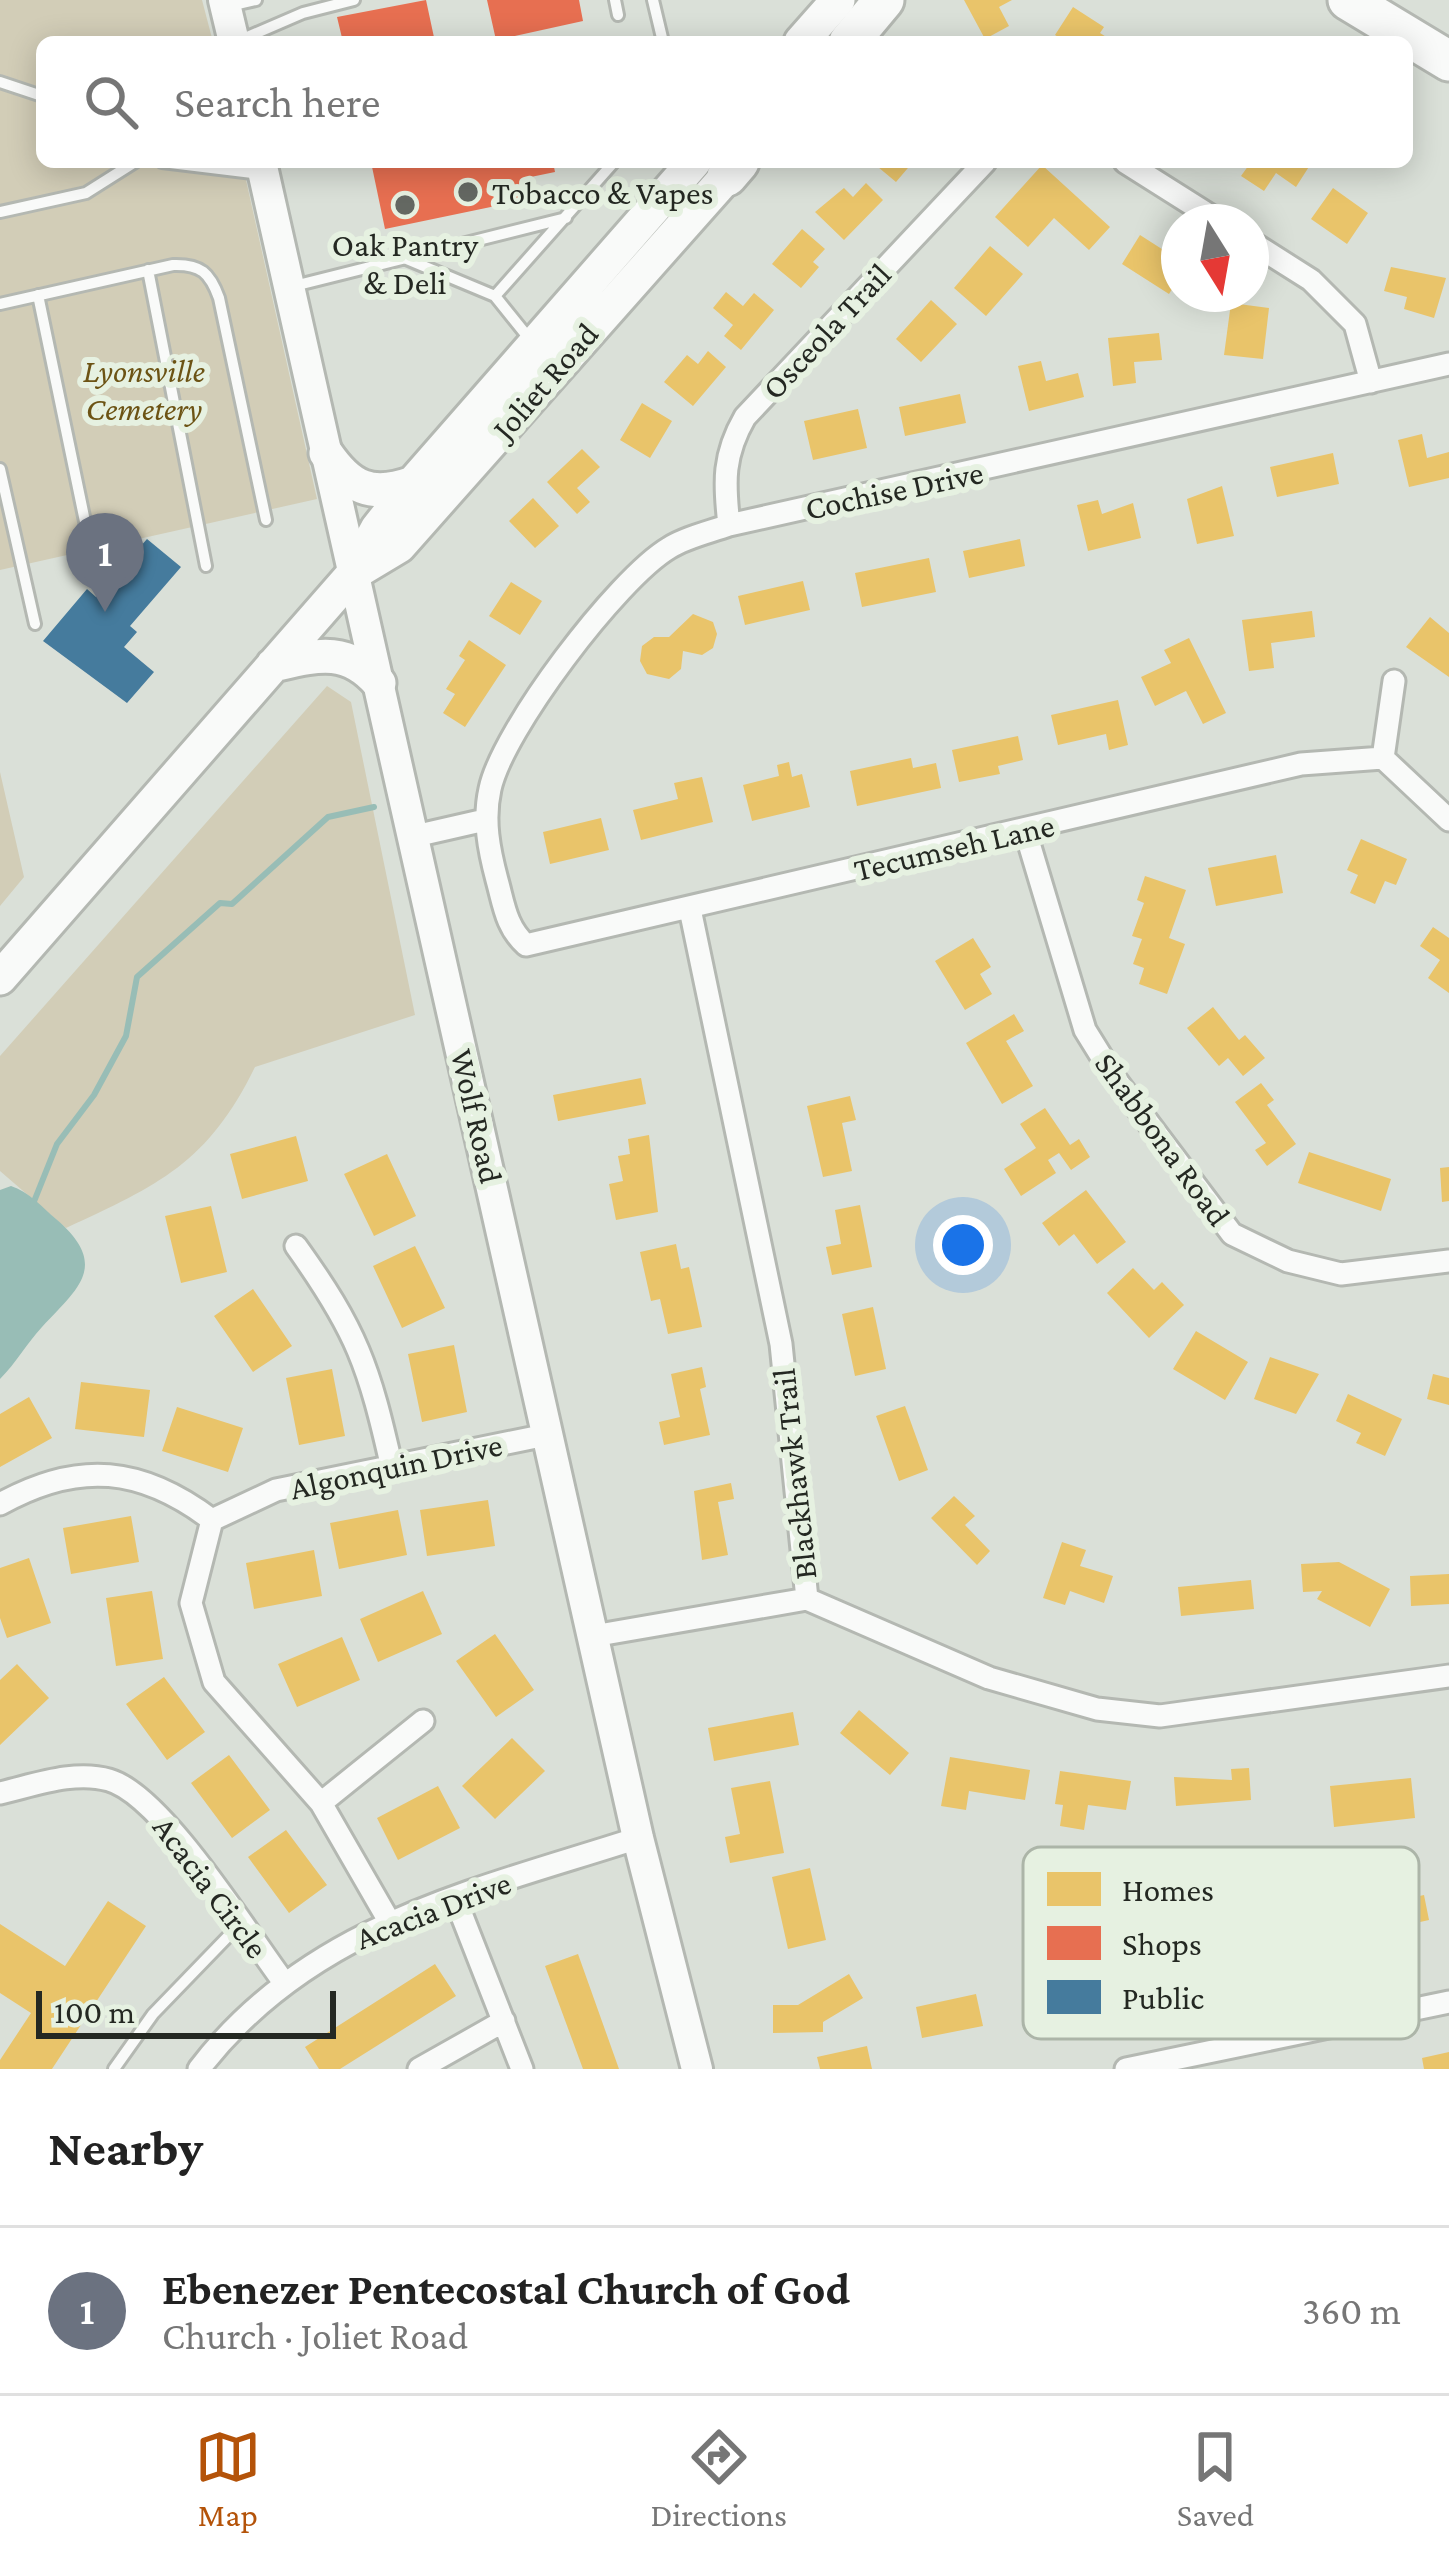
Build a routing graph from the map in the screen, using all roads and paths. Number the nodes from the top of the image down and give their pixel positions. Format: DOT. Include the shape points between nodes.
graph roads {
  1 [pos="354,0"];
  2 [pos="615,0"];
  3 [pos="653,0"];
  4 [pos="838,0"];
  5 [pos="872,0"];
  6 [pos="884,0"];
  7 [pos="1348,0"];
  8 [pos="235,2"];
  9 [pos="618,15"];
  10 [pos="234,36"];
  11 [pos="248,36"];
  12 [pos="662,36"];
  13 [pos="806,36"];
  14 [pos="843,36"];
  15 [pos="854,36"];
  16 [pos="1408,36"];
  17 [pos="1413,39"];
  18 [pos="1449,61"];
  19 [pos="0,82"];
  20 [pos="36,94"];
  21 [pos="128,168"];
  22 [pos="262,168"];
  23 [pos="609,168"];
  24 [pos="715,168"];
  25 [pos="715,168"];
  26 [pos="980,168"];
  27 [pos="1134,168"];
  28 [pos="1192,204"];
  29 [pos="0,212"];
  30 [pos="566,218"];
  31 [pos="1269,253"];
  32 [pos="404,259"];
  33 [pos="148,270"];
  34 [pos="289,287"];
  35 [pos="38,296"];
  36 [pos="495,296"];
  37 [pos="0,304"];
  38 [pos="534,345"];
  39 [pos="1449,364"];
  40 [pos="1371,382"];
  41 [pos="326,453"];
  42 [pos="0,469"];
  43 [pos="413,483"];
  44 [pos="266,520"];
  45 [pos="729,525"];
  46 [pos="93,560"];
  47 [pos="206,566"];
  48 [pos="353,574"];
  49 [pos="35,624"];
  50 [pos="273,665"];
  51 [pos="1394,681"];
  52 [pos="379,683"];
  53 [pos="1383,758"];
  54 [pos="485,820"];
  55 [pos="1449,820"];
  56 [pos="1025,830"];
  57 [pos="415,836"];
  58 [pos="690,909"];
  59 [pos="0,978"];
  60 [pos="296,1246"];
  61 [pos="1449,1261"];
  62 [pos="546,1435"];
  63 [pos="392,1468"];
  64 [pos="0,1504"];
  65 [pos="212,1520"];
  66 [pos="807,1599"];
  67 [pos="593,1636"];
  68 [pos="1449,1676"];
  69 [pos="423,1721"];
  70 [pos="0,1793"];
  71 [pos="321,1803"];
  72 [pos="638,1838"];
  73 [pos="455,1898"];
  74 [pos="389,1921"];
  75 [pos="241,1924"];
  76 [pos="283,1981"];
  77 [pos="1449,2002"];
  78 [pos="1419,2008"];
  79 [pos="504,2021"];
  80 [pos="1271,2039"];
  81 [pos="114,2069"];
  82 [pos="199,2069"];
  83 [pos="419,2069"];
  84 [pos="522,2069"];
  85 [pos="697,2069"];
  86 [pos="1126,2069"];
  1 -- 11 [label="lane"];
  2 -- 9 [label="lane"];
  3 -- 12 [label="lane"];
  4 -- 13 [label="main road"];
  5 -- 14 [label="highway"];
  6 -- 15 [label="highway"];
  7 -- 16 [label="highway"];
  8 -- 10 [label="street"];
  17 -- 18 [label="highway"];
  19 -- 20 [label="lane"];
  21 -- 29 [label="lane" via="86,193"];
  22 -- 34 [label="street, Wolf Road"];
  23 -- 30 [label="lane"];
  24 -- 38 [label="main road, Joliet Road"];
  25 -- 48 [label="main road, Joliet Road" via="399,546"];
  26 -- 45 [label="street, Osceola Trail" via="745,416 727,448"];
  27 -- 28 [label="street"];
  30 -- 32 [label="lane"];
  30 -- 36 [label="lane"];
  31 -- 40 [label="street" via="1312,280 1355,324"];
  32 -- 34 [label="lane"];
  32 -- 36 [label="lane"];
  33 -- 35 [label="lane"];
  33 -- 44 [label="lane" via="190,264 214,283"];
  33 -- 47 [label="lane"];
  34 -- 41 [label="street, Wolf Road"];
  35 -- 37 [label="lane"];
  35 -- 46 [label="lane"];
  36 -- 38 [label="lane"];
  38 -- 43 [label="main road, Joliet Road"];
  39 -- 40 [label="street, Cochise Drive"];
  40 -- 45 [label="street, Cochise Drive"];
  41 -- 43 [label="main road" via="362,489"];
  41 -- 48 [label="street, Wolf Road"];
  42 -- 49 [label="lane"];
  43 -- 48 [label="main road, Joliet Road"];
  45 -- 54 [label="street, Cochise Drive" via="670,546 588,624 490,784"];
  48 -- 50 [label="main road, Joliet Road"];
  48 -- 52 [label="street, Wolf Road"];
  50 -- 52 [label="main road" via="335,654 353,658"];
  50 -- 59 [label="main road, Joliet Road"];
  51 -- 53 [label="street"];
  52 -- 57 [label="street, Wolf Road"];
  53 -- 55 [label="street"];
  53 -- 56 [label="street, Tecumseh Lane" via="1301,764"];
  54 -- 57 [label="street"];
  54 -- 58 [label="street, Tecumseh Lane" via="511,932 526,945"];
  56 -- 58 [label="street, Tecumseh Lane"];
  56 -- 61 [label="street, Shabbona Road" via="1085,1030 1232,1234 1288,1261 1341,1274"];
  57 -- 62 [label="street, Wolf Road"];
  58 -- 66 [label="street, Blackhawk Trail" via="782,1344"];
  60 -- 63 [label="street" via="345,1315 370,1368"];
  62 -- 63 [label="street, Algonquin Drive"];
  62 -- 67 [label="street, Wolf Road"];
  63 -- 65 [label="street, Algonquin Drive" via="276,1490"];
  64 -- 65 [label="street" via="110,1473 170,1488"];
  65 -- 71 [label="street" via="191,1603 214,1682"];
  66 -- 67 [label="street"];
  66 -- 68 [label="street, Blackhawk Trail" via="989,1678 1097,1709 1160,1716"];
  67 -- 72 [label="street, Wolf Road"];
  69 -- 71 [label="street"];
  70 -- 75 [label="street, Acacia Circle" via="75,1777 124,1786 171,1830"];
  71 -- 74 [label="street"];
  72 -- 73 [label="street, Acacia Drive"];
  72 -- 85 [label="street, Wolf Road"];
  73 -- 74 [label="street, Acacia Drive"];
  73 -- 79 [label="street"];
  74 -- 76 [label="street, Acacia Drive"];
  75 -- 76 [label="street, Acacia Circle"];
  75 -- 81 [label="lane" via="153,2014"];
  76 -- 82 [label="street, Acacia Drive"];
  77 -- 78 [label="street"];
  79 -- 83 [label="street"];
  79 -- 84 [label="street"];
  80 -- 86 [label="street"];
}
